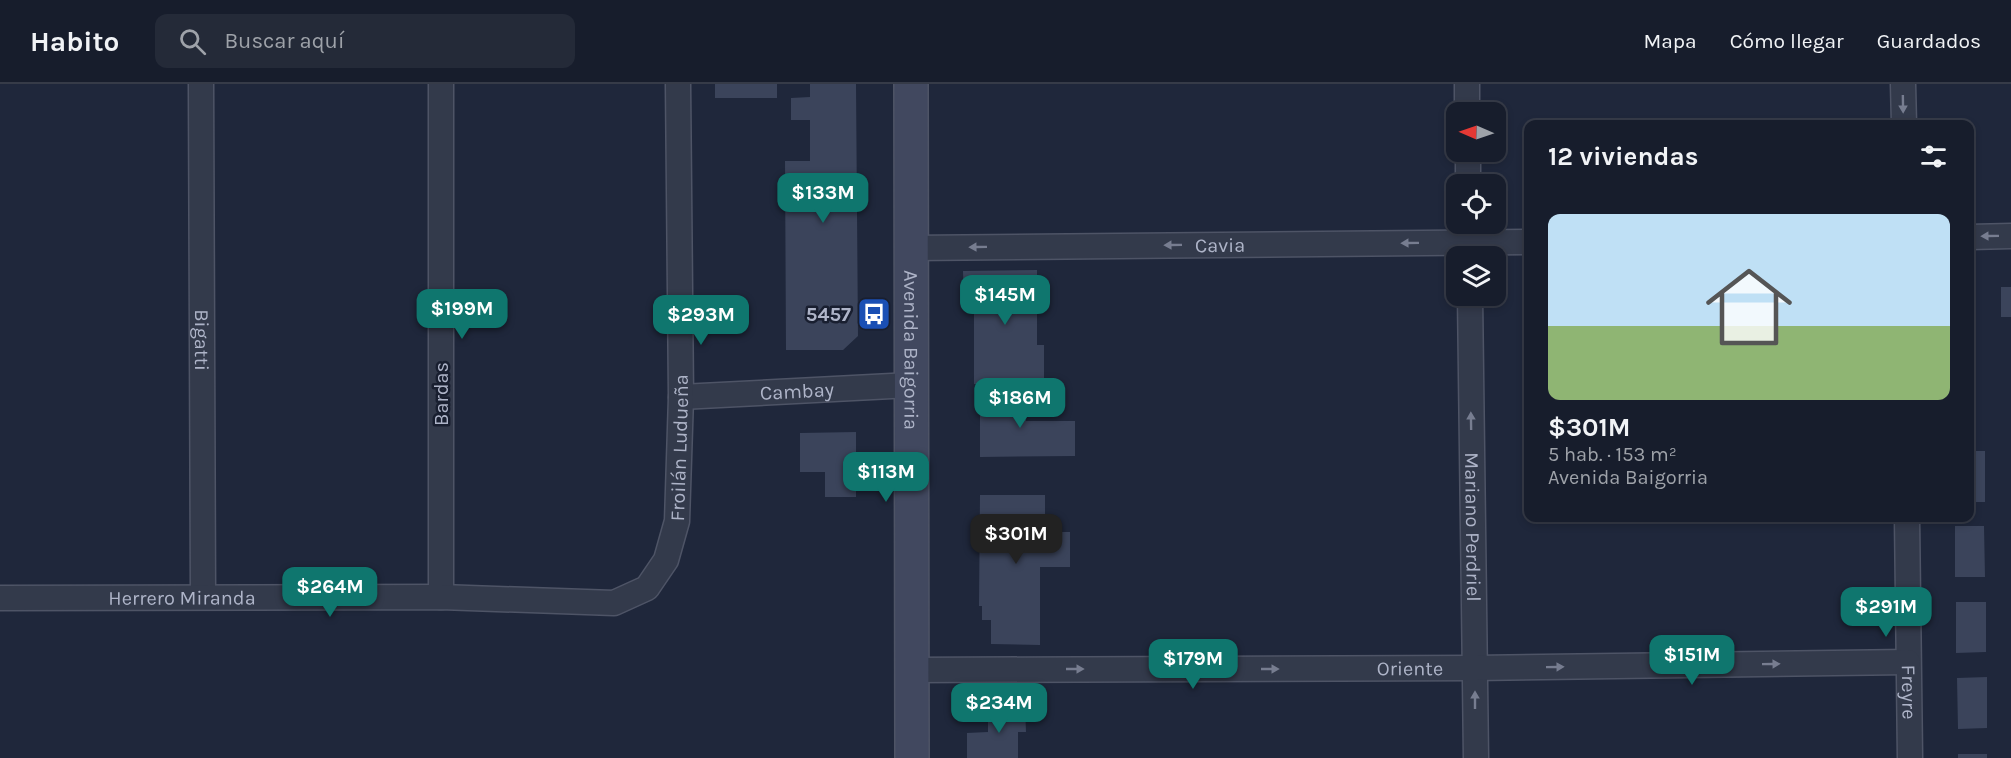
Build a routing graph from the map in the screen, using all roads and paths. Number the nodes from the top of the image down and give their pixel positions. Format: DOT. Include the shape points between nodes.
graph roads {
  1 [pos="201,84"];
  2 [pos="441,84"];
  3 [pos="678,84"];
  4 [pos="911,84"];
  5 [pos="1467,84"];
  6 [pos="1903,84"];
  7 [pos="1467,102"];
  8 [pos="1904,120"];
  9 [pos="2011,236"];
  10 [pos="1974,237"];
  11 [pos="1469,241"];
  12 [pos="1524,242"];
  13 [pos="911,248"];
  14 [pos="1470,306"];
  15 [pos="911,385"];
  16 [pos="681,397"];
  17 [pos="1906,522"];
  18 [pos="647,588"];
  19 [pos="203,597"];
  20 [pos="441,597"];
  21 [pos="0,598"];
  22 [pos="1908,662"];
  23 [pos="1475,668"];
  24 [pos="912,670"];
  25 [pos="912,758"];
  26 [pos="1476,758"];
  27 [pos="1910,758"];
  1 -- 19 [label="street, Bigatti"];
  2 -- 20 [label="street, Bardas"];
  3 -- 16 [label="street, Froilán Ludueña"];
  4 -- 13 [label="main road, Avenida Baigorria"];
  5 -- 7 [label="street"];
  6 -- 8 [label="street, one-way"];
  9 -- 10 [label="street, one-way"];
  11 -- 12 [label="street, Cavia"];
  11 -- 13 [label="street, Cavia, one-way"];
  13 -- 15 [label="main road, Avenida Baigorria"];
  23 -- 14 [label="street, Mariano Perdriel, one-way"];
  15 -- 16 [label="street, Cambay"];
  15 -- 24 [label="main road, Avenida Baigorria"];
  16 -- 18 [label="street, Froilán Ludueña" via="677,521 666,560"];
  17 -- 22 [label="street, Freyre"];
  18 -- 20 [label="street, Herrero Miranda" via="614,603"];
  19 -- 20 [label="street, Herrero Miranda"];
  19 -- 21 [label="street, Herrero Miranda"];
  23 -- 22 [label="street, Oriente, one-way"];
  22 -- 27 [label="street, Freyre"];
  24 -- 23 [label="street, Oriente, one-way"];
  26 -- 23 [label="street, Mariano Perdriel, one-way"];
  24 -- 25 [label="main road, Avenida Baigorria"];
}
